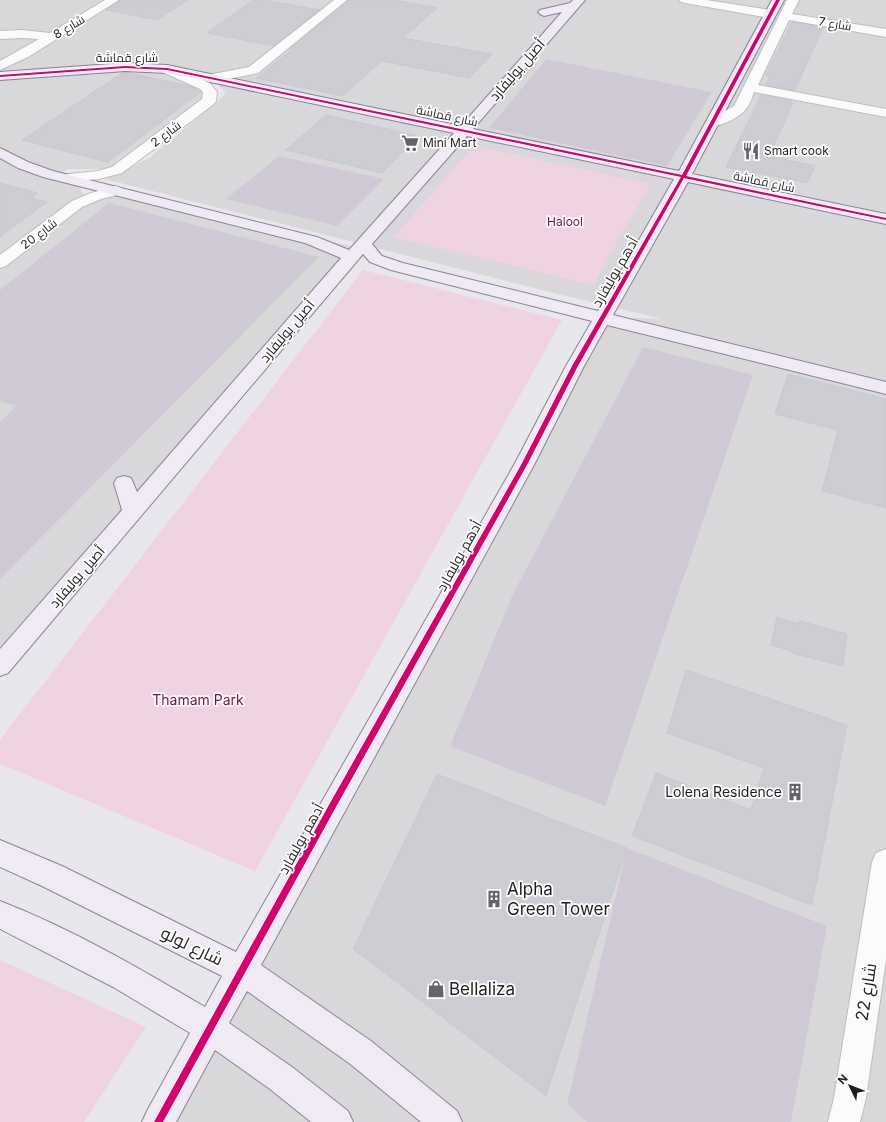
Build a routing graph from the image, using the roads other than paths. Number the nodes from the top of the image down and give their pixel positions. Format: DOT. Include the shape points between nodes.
graph roads {
  1 [pos="113,0"];
  2 [pos="340,0"];
  3 [pos="686,0"];
  4 [pos="792,0"];
  5 [pos="577,3"];
  6 [pos="778,10"];
  7 [pos="544,12"];
  8 [pos="886,33"];
  9 [pos="0,34"];
  10 [pos="51,37"];
  11 [pos="762,46"];
  12 [pos="24,54"];
  13 [pos="0,66"];
  14 [pos="167,69"];
  15 [pos="252,70"];
  16 [pos="53,72"];
  17 [pos="0,76"];
  18 [pos="213,78"];
  19 [pos="256,87"];
  20 [pos="750,87"];
  21 [pos="886,113"];
  22 [pos="713,122"];
  23 [pos="464,131"];
  24 [pos="0,152"];
  25 [pos="683,177"];
  26 [pos="72,179"];
  27 [pos="116,191"];
  28 [pos="77,204"];
  29 [pos="886,219"];
  30 [pos="357,250"];
  31 [pos="0,263"];
  32 [pos="603,317"];
  33 [pos="886,388"];
  34 [pos="124,483"];
  35 [pos="133,513"];
  36 [pos="0,666"];
  37 [pos="0,853"];
  38 [pos="886,862"];
  39 [pos="0,915"];
  40 [pos="242,970"];
  41 [pos="210,1028"];
  42 [pos="158,1122"];
  43 [pos="338,1122"];
  44 [pos="446,1122"];
  45 [pos="844,1122"];
  1 -- 10 [label="street, شارع 8"];
  2 -- 15 [label="street"];
  3 -- 6 [label="street, شارع 7"];
  4 -- 6 [label="street"];
  5 -- 7 [label="street"];
  5 -- 23 [label="street, أصيل بوليفارد"];
  6 -- 8 [label="street, شارع 7"];
  6 -- 11 [label="street, أدهم بوليفارد"];
  9 -- 10 [label="street"];
  10 -- 12 [label="street, شارع 8"];
  11 -- 20 [label="street"];
  11 -- 22 [label="street, أدهم بوليفارد"];
  12 -- 13 [label="street, شارع 8"];
  12 -- 16 [label="street" via="24,60 29,66"];
  14 -- 16 [label="street, شارع قماشة" via="125,67"];
  14 -- 18 [label="street, شارع قماشة"];
  14 -- 26 [label="street, شارع 2" via="205,86 210,92 209,101 122,167 99,175"];
  15 -- 18 [label="street"];
  15 -- 19 [label="street"];
  16 -- 17 [label="street, شارع قماشة"];
  18 -- 19 [label="street, شارع قماشة"];
  19 -- 23 [label="street, شارع قماشة"];
  20 -- 21 [label="street"];
  20 -- 22 [label="street" via="740,108"];
  22 -- 25 [label="street, أدهم بوليفارد"];
  23 -- 25 [label="street, شارع قماشة"];
  23 -- 30 [label="street, أصيل بوليفارد"];
  24 -- 26 [label="street" via="23,165"];
  25 -- 29 [label="street, شارع قماشة"];
  25 -- 32 [label="street, أدهم بوليفارد"];
  26 -- 27 [label="street"];
  26 -- 28 [label="street" via="80,192"];
  27 -- 28 [label="street, شارع 20"];
  27 -- 30 [label="street"];
  28 -- 31 [label="street, شارع 20"];
  30 -- 32 [label="street" via="397,267"];
  30 -- 35 [label="street, أصيل بوليفارد"];
  32 -- 33 [label="street"];
  32 -- 40 [label="street, أدهم بوليفارد" via="524,465"];
  34 -- 35 [label="street"];
  35 -- 36 [label="street, أصيل بوليفارد"];
  37 -- 40 [label="street, شارع لولو"];
  38 -- 45 [label="street, شارع 22" via="850,1098"];
  39 -- 41 [label="street" via="124,976"];
  40 -- 41 [label="street, أدهم بوليفارد"];
  40 -- 44 [label="street, شارع لولو" via="360,1052"];
  41 -- 42 [label="street, أدهم بوليفارد"];
  41 -- 43 [label="street"];
}
